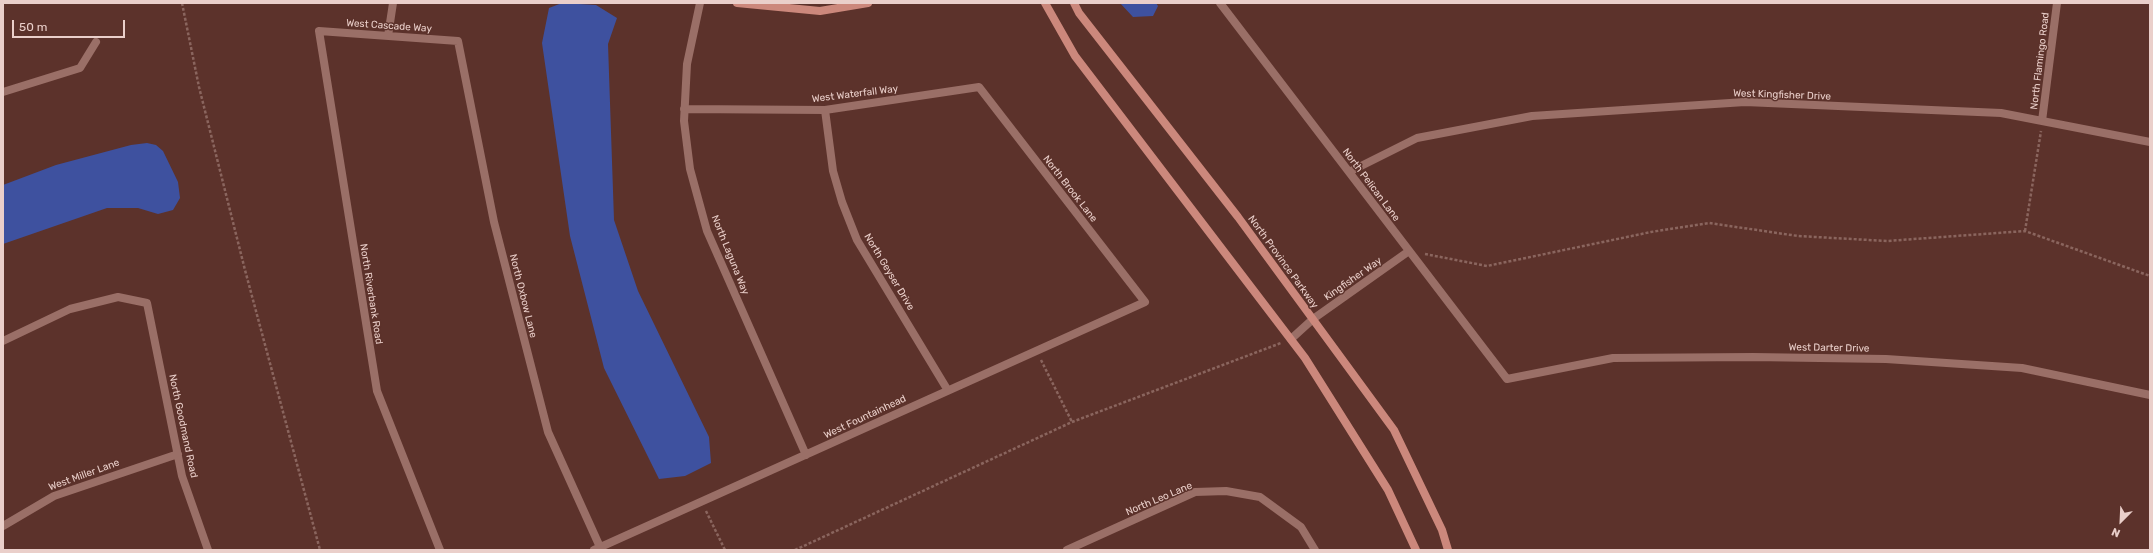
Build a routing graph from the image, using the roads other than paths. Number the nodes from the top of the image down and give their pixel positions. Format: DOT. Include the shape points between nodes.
graph roads {
  1 [pos="393,3"];
  2 [pos="700,3"];
  3 [pos="737,3"];
  4 [pos="868,3"];
  5 [pos="1045,3"];
  6 [pos="1074,3"];
  7 [pos="1220,3"];
  8 [pos="2057,3"];
  9 [pos="318,30"];
  10 [pos="388,36"];
  11 [pos="458,41"];
  12 [pos="96,42"];
  13 [pos="979,87"];
  14 [pos="3,92"];
  15 [pos="684,109"];
  16 [pos="825,110"];
  17 [pos="2042,121"];
  18 [pos="2150,142"];
  19 [pos="1349,172"];
  20 [pos="1409,251"];
  21 [pos="1145,302"];
  22 [pos="1313,319"];
  23 [pos="1291,339"];
  24 [pos="3,341"];
  25 [pos="1507,379"];
  26 [pos="947,390"];
  27 [pos="2150,395"];
  28 [pos="178,454"];
  29 [pos="806,455"];
  30 [pos="3,526"];
  31 [pos="597,549"];
  32 [pos="1070,549"];
  33 [pos="208,550"];
  34 [pos="440,550"];
  35 [pos="1315,550"];
  36 [pos="1416,550"];
  37 [pos="1448,550"];
  1 -- 10 [label="street"];
  2 -- 15 [label="street, North Laguna Way" via="686,64"];
  3 -- 4 [label="street" via="820,11"];
  5 -- 23 [label="street" via="1075,56"];
  6 -- 22 [label="street, North Province Parkway" via="1079,13 1238,217"];
  7 -- 19 [label="street, North Pelican Lane"];
  8 -- 17 [label="street, North Flamingo Road"];
  9 -- 10 [label="street, West Cascade Way"];
  9 -- 34 [label="street, North Riverbank Road" via="377,391"];
  10 -- 11 [label="street, West Cascade Way"];
  11 -- 31 [label="street, North Oxbow Lane" via="494,222 548,432"];
  12 -- 14 [label="street" via="80,68"];
  13 -- 16 [label="street, West Waterfall Way"];
  13 -- 21 [label="street, North Brook Lane"];
  15 -- 16 [label="street, West Waterfall Way"];
  15 -- 29 [label="street, North Laguna Way" via="690,168 707,230"];
  16 -- 26 [label="street, North Geyser Drive" via="833,170 857,240"];
  17 -- 18 [label="street, West Kingfisher Drive"];
  17 -- 19 [label="street, West Kingfisher Drive" via="2001,113 1744,102 1532,116 1417,138"];
  19 -- 20 [label="street, North Pelican Lane"];
  20 -- 22 [label="street, Kingfisher Way"];
  20 -- 25 [label="street, North Pelican Lane"];
  21 -- 26 [label="street, West Fountainhead"];
  22 -- 23 [label="street, Kingfisher Way"];
  22 -- 37 [label="street, North Province Parkway" via="1394,430 1442,530"];
  23 -- 36 [label="street" via="1388,490"];
  24 -- 28 [label="street, North Goodmand Road" via="70,308 118,297 147,303"];
  25 -- 27 [label="street, West Darter Drive" via="1613,358 1886,359 2022,368"];
  26 -- 29 [label="street, West Fountainhead"];
  28 -- 30 [label="street, West Miller Lane" via="54,496"];
  28 -- 33 [label="street, North Goodmand Road" via="182,476"];
  29 -- 31 [label="street, West Fountainhead"];
  32 -- 35 [label="street, North Leo Lane" via="1195,492 1226,491 1260,497 1301,527"];
}
